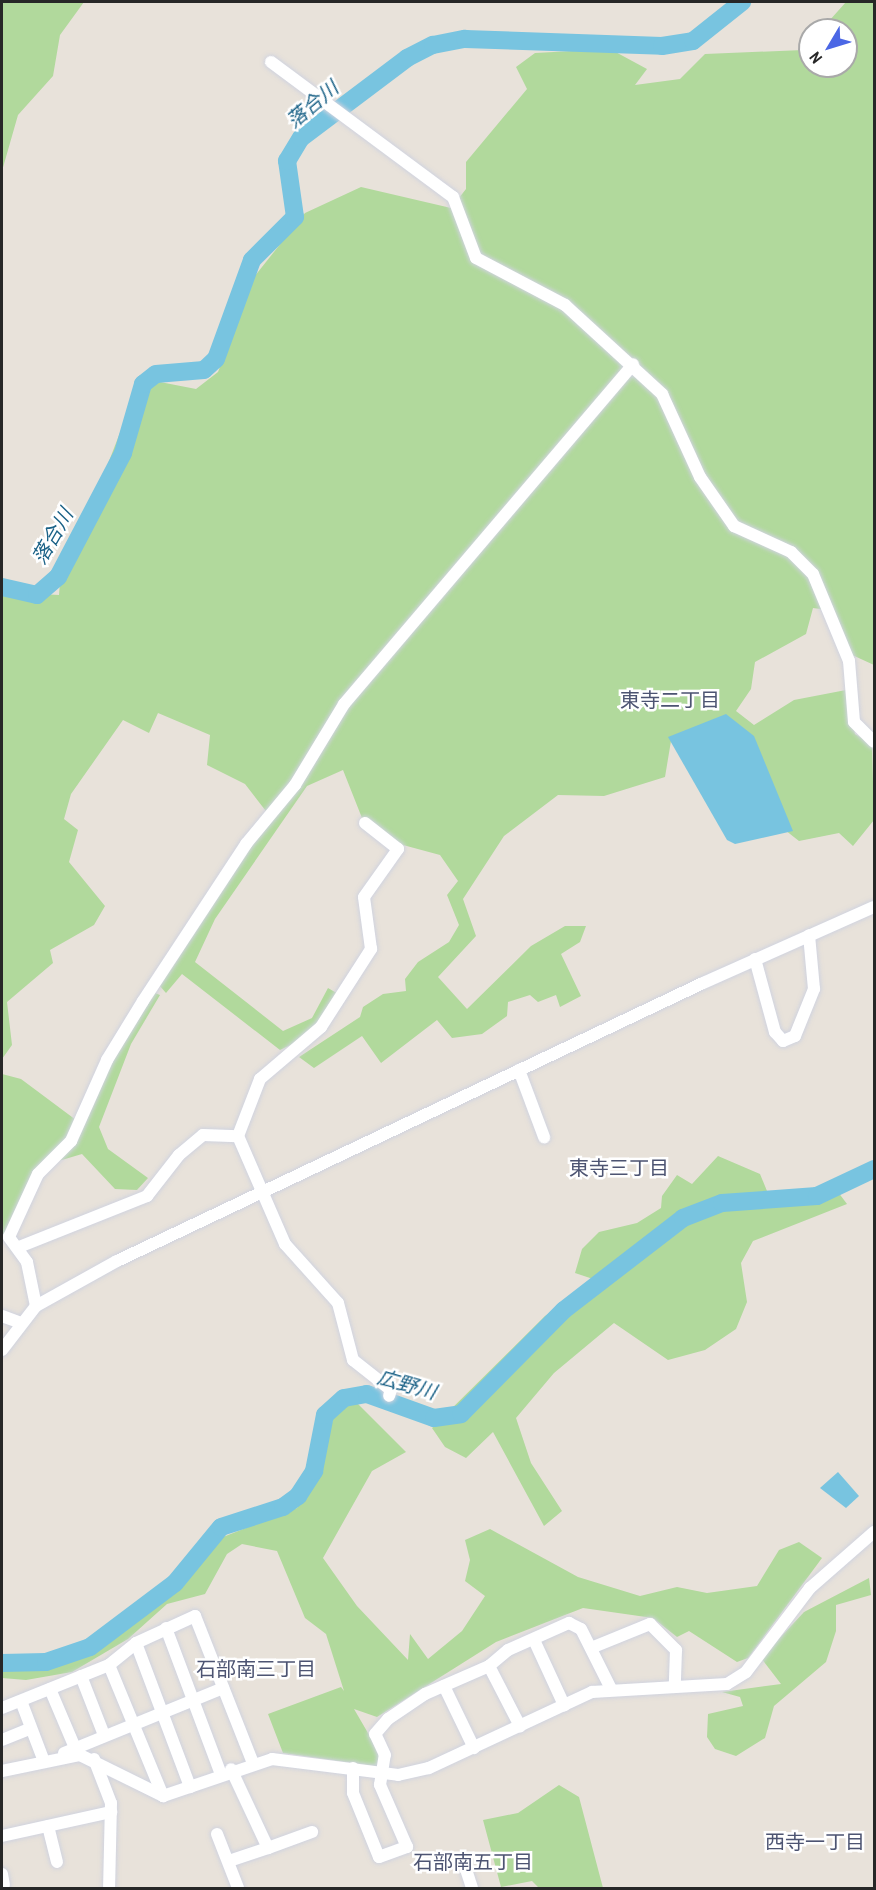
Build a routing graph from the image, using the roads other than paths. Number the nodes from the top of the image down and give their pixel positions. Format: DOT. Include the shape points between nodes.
graph roads {
  1 [pos="271,62"];
  2 [pos="633,364"];
  3 [pos="874,742"];
  4 [pos="365,823"];
  5 [pos="874,909"];
  6 [pos="809,935"];
  7 [pos="755,959"];
  8 [pos="519,1070"];
  9 [pos="237,1136"];
  10 [pos="544,1137"];
  11 [pos="265,1190"];
  12 [pos="19,1247"];
  13 [pos="36,1306"];
  14 [pos="2,1316"];
  15 [pos="21,1323"];
  16 [pos="2,1350"];
  17 [pos="388,1396"];
  18 [pos="874,1532"];
  19 [pos="166,1628"];
  20 [pos="534,1640"];
  21 [pos="136,1643"];
  22 [pos="591,1648"];
  23 [pos="108,1665"];
  24 [pos="489,1666"];
  25 [pos="81,1676"];
  26 [pos="444,1686"];
  27 [pos="675,1687"];
  28 [pos="223,1688"];
  29 [pos="50,1689"];
  30 [pos="611,1689"];
  31 [pos="193,1699"];
  32 [pos="21,1701"];
  33 [pos="564,1705"];
  34 [pos="2,1708"];
  35 [pos="163,1711"];
  36 [pos="133,1723"];
  37 [pos="520,1726"];
  38 [pos="31,1728"];
  39 [pos="104,1735"];
  40 [pos="2,1740"];
  41 [pos="75,1748"];
  42 [pos="474,1748"];
  43 [pos="63,1754"];
  44 [pos="43,1759"];
  45 [pos="94,1759"];
  46 [pos="253,1763"];
  47 [pos="353,1768"];
  48 [pos="2,1772"];
  49 [pos="226,1772"];
  50 [pos="384,1773"];
  51 [pos="190,1787"];
  52 [pos="163,1796"];
  53 [pos="111,1812"];
  54 [pos="48,1826"];
  55 [pos="312,1832"];
  56 [pos="218,1834"];
  57 [pos="2,1836"];
  58 [pos="268,1848"];
  59 [pos="464,1860"];
  60 [pos="57,1862"];
  61 [pos="229,1862"];
  62 [pos="109,1888"];
  63 [pos="238,1888"];
  64 [pos="472,1888"];
  1 -- 2 [label="street" via="453,197 476,258 565,305"];
  2 -- 3 [label="street" via="662,394 700,477 734,526 791,552 813,574 849,661 854,722"];
  2 -- 12 [label="street" via="473,547 462,570 400,632 226,873 107,1060 71,1142 38,1174 9,1237"];
  4 -- 9 [label="street" via="398,849 364,897 371,949 321,1027 260,1078"];
  5 -- 6 [label="street"];
  6 -- 7 [label="street"];
  6 -- 7 [label="street" via="814,989 795,1036 783,1041 775,1032"];
  7 -- 8 [label="street"];
  8 -- 10 [label="street"];
  8 -- 11 [label="street"];
  9 -- 11 [label="street"];
  9 -- 12 [label="street" via="203,1136 179,1155 147,1196"];
  11 -- 13 [label="street"];
  11 -- 17 [label="street" via="285,1244 338,1303 353,1360 391,1390"];
  12 -- 13 [label="street"];
  13 -- 15 [label="street"];
  14 -- 15 [label="street"];
  15 -- 16 [label="street"];
  18 -- 27 [label="street" via="810,1588 737,1679 716,1688"];
  19 -- 21 [label="street"];
  19 -- 28 [label="street" via="195,1616"];
  19 -- 31 [label="street"];
  20 -- 22 [label="street" via="569,1623 581,1629"];
  20 -- 24 [label="street" via="508,1650"];
  20 -- 33 [label="street"];
  21 -- 23 [label="street"];
  21 -- 35 [label="street"];
  22 -- 27 [label="street" via="650,1624 676,1650"];
  22 -- 30 [label="street"];
  23 -- 25 [label="street"];
  23 -- 36 [label="street"];
  24 -- 26 [label="street"];
  24 -- 37 [label="street"];
  25 -- 29 [label="street"];
  25 -- 39 [label="street"];
  26 -- 42 [label="street"];
  26 -- 50 [label="street" via="388,1719 375,1734 385,1755"];
  27 -- 30 [label="street"];
  28 -- 31 [label="street"];
  28 -- 46 [label="street"];
  29 -- 32 [label="street"];
  29 -- 41 [label="street"];
  30 -- 33 [label="street"];
  31 -- 35 [label="street"];
  31 -- 49 [label="street"];
  32 -- 34 [label="street"];
  32 -- 38 [label="street"];
  33 -- 37 [label="street"];
  35 -- 36 [label="street"];
  35 -- 51 [label="street"];
  36 -- 39 [label="street"];
  36 -- 52 [label="street"];
  37 -- 42 [label="street"];
  38 -- 40 [label="street"];
  38 -- 44 [label="street"];
  39 -- 41 [label="street"];
  41 -- 43 [label="street"];
  42 -- 50 [label="street" via="429,1768"];
  43 -- 44 [label="street"];
  43 -- 45 [label="street"];
  44 -- 48 [label="street"];
  45 -- 52 [label="street"];
  45 -- 53 [label="street"];
  46 -- 47 [label="street" via="315,1760"];
  46 -- 49 [label="street"];
  47 -- 50 [label="street"];
  47 -- 50 [label="street" via="353,1793 379,1857 407,1847 380,1785"];
  49 -- 51 [label="street"];
  49 -- 58 [label="street"];
  51 -- 52 [label="street"];
  53 -- 54 [label="street"];
  53 -- 62 [label="street"];
  54 -- 57 [label="street"];
  54 -- 60 [label="street"];
  55 -- 58 [label="street"];
  56 -- 61 [label="street"];
  58 -- 61 [label="street"];
  59 -- 64 [label="street"];
  61 -- 63 [label="street"];
}
